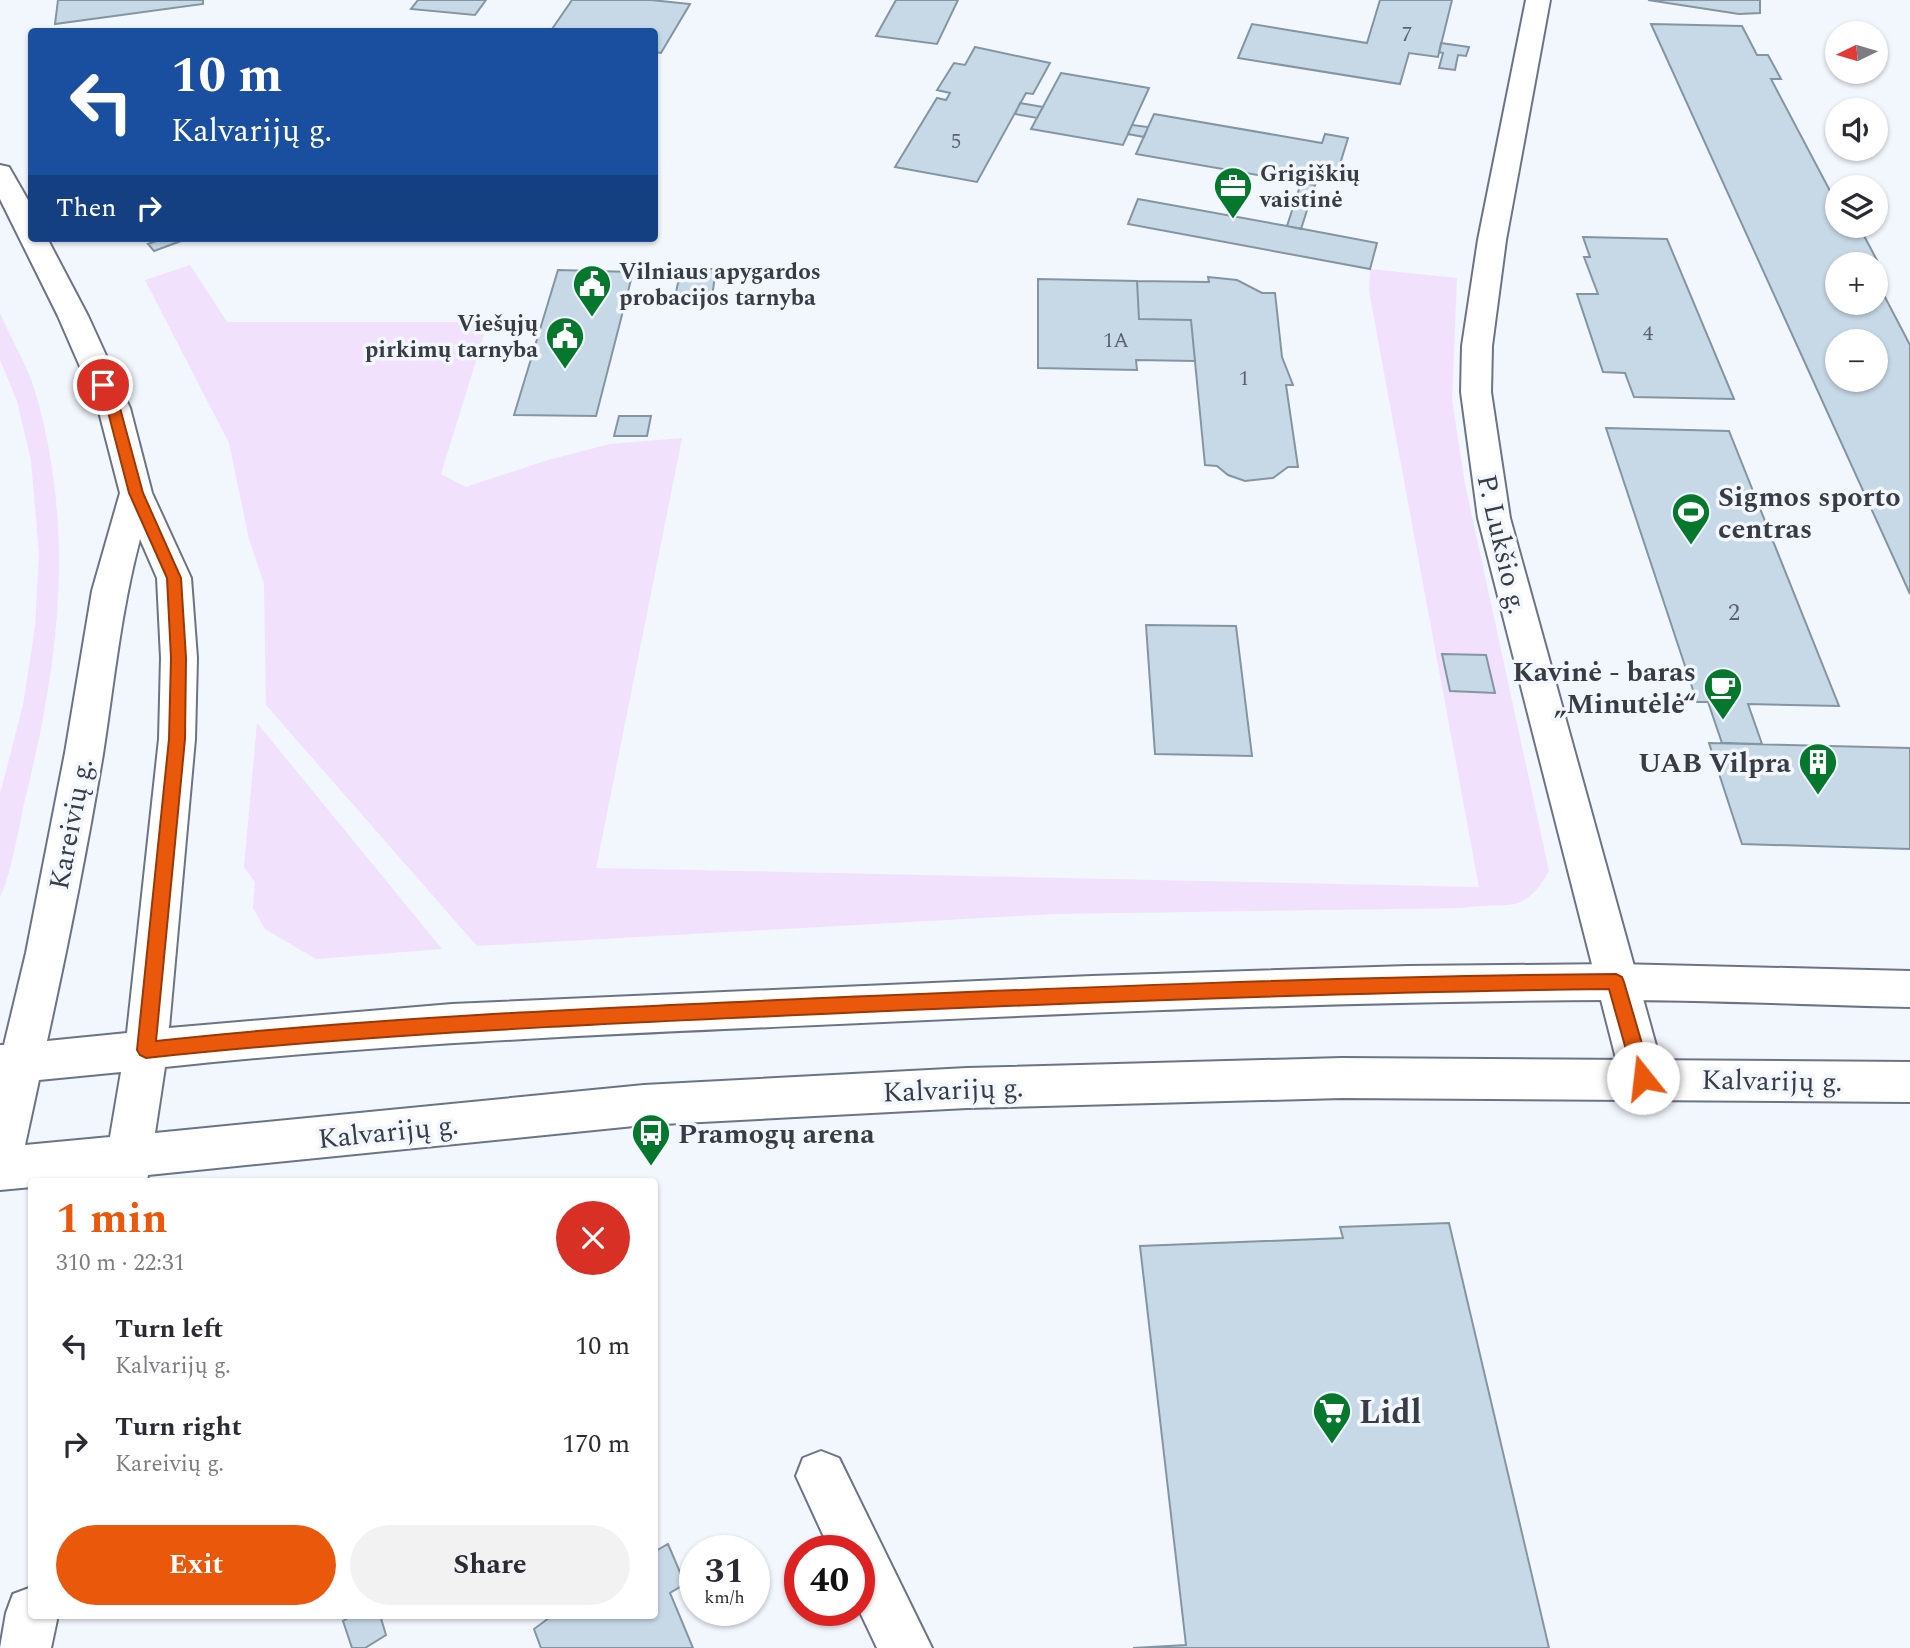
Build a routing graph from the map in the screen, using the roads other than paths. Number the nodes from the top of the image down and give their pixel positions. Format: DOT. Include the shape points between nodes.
graph roads {
  1 [pos="1538,0"];
  2 [pos="0,173"];
  3 [pos="28,228"];
  4 [pos="35,242"];
  5 [pos="136,493"];
  6 [pos="1616,982"];
  7 [pos="1910,989"];
  8 [pos="146,1050"];
  9 [pos="10,1064"];
  10 [pos="1643,1078"];
  11 [pos="1910,1082"];
  12 [pos="0,1156"];
  13 [pos="0,1169"];
  14 [pos="127,1169"];
  15 [pos="821,1476"];
  16 [pos="850,1535"];
  17 [pos="875,1587"];
  18 [pos="31,1619"];
  19 [pos="24,1648"];
  20 [pos="905,1648"];
  1 -- 6 [label="main road, P. Lukšio g." via="1492,240 1477,346 1476,392 1494,518"];
  2 -- 3 [label="main road"];
  4 -- 5 [label="main road" via="114,408"];
  5 -- 8 [label="main road" via="174,578 178,658 177,739"];
  5 -- 9 [label="main road, Kareivių g." via="108,591 84,753 46,953"];
  6 -- 7 [label="main road"];
  6 -- 8 [label="main road" via="1105,994 452,1023"];
  6 -- 10 [label="main road, P. Lukšio g."];
  8 -- 9 [label="main road"];
  8 -- 14 [label="main road"];
  9 -- 12 [label="main road, Kareivių g."];
  10 -- 11 [label="main road, Kalvarijų g."];
  10 -- 14 [label="main road, Kalvarijų g." via="1342,1078 967,1087 644,1105"];
  13 -- 14 [label="main road, Kalvarijų g."];
  15 -- 16 [label="main road"];
  17 -- 20 [label="main road"];
  18 -- 19 [label="main road"];
}
